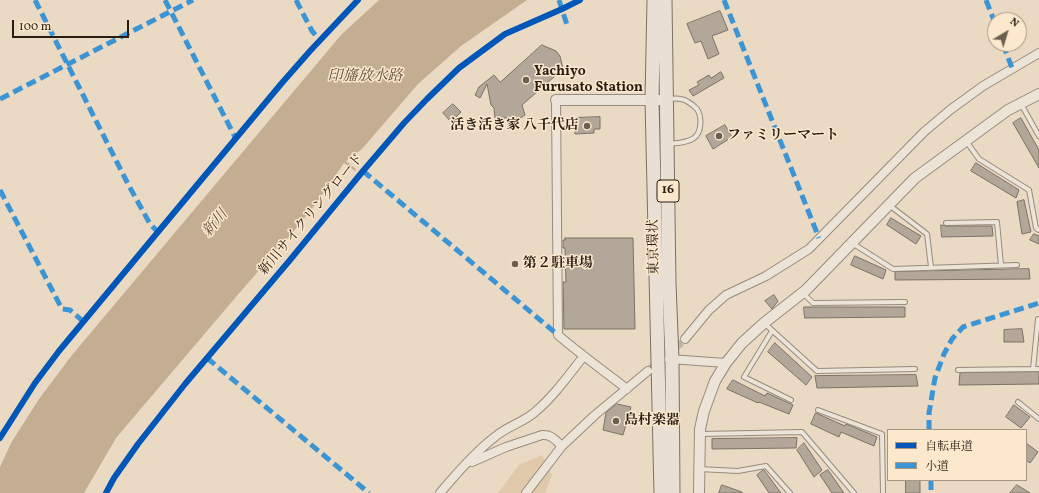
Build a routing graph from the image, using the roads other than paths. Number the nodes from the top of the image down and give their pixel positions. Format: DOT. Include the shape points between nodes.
graph roads {
  1 [pos="654,0"];
  2 [pos="665,0"];
  3 [pos="1039,54"];
  4 [pos="1039,94"];
  5 [pos="556,100"];
  6 [pos="652,100"];
  7 [pos="666,100"];
  8 [pos="1021,104"];
  9 [pos="1039,136"];
  10 [pos="966,141"];
  11 [pos="667,144"];
  12 [pos="889,205"];
  13 [pos="946,223"];
  14 [pos="1039,230"];
  15 [pos="851,243"];
  16 [pos="1001,265"];
  17 [pos="1017,265"];
  18 [pos="931,267"];
  19 [pos="803,292"];
  20 [pos="906,302"];
  21 [pos="1039,319"];
  22 [pos="764,323"];
  23 [pos="772,331"];
  24 [pos="685,339"];
  25 [pos="583,357"];
  26 [pos="658,359"];
  27 [pos="672,359"];
  28 [pos="726,363"];
  29 [pos="915,369"];
  30 [pos="1033,369"];
  31 [pos="1039,369"];
  32 [pos="958,370"];
  33 [pos="648,371"];
  34 [pos="627,389"];
  35 [pos="791,400"];
  36 [pos="1018,402"];
  37 [pos="818,410"];
  38 [pos="1039,419"];
  39 [pos="700,434"];
  40 [pos="562,446"];
  41 [pos="465,466"];
  42 [pos="699,469"];
  43 [pos="440,493"];
  44 [pos="526,493"];
  45 [pos="661,493"];
  46 [pos="673,493"];
  47 [pos="699,493"];
  48 [pos="790,493"];
  49 [pos="854,493"];
  50 [pos="883,493"];
  1 -- 6 [label="highway, 東京環状 / 16"];
  2 -- 7 [label="highway, 東京環状 / 16"];
  3 -- 24 [label="street" via="983,86 950,110 924,132 809,248 766,276 726,295 709,310"];
  4 -- 8 [label="street"];
  5 -- 6 [label="street"];
  5 -- 25 [label="street" via="558,335"];
  6 -- 7 [label="street"];
  6 -- 26 [label="highway, 東京環状 / 16"];
  7 -- 11 [label="highway, 東京環状 / 16"];
  7 -- 11 [label="lane" via="680,99 690,103 697,110 700,123 695,138"];
  8 -- 9 [label="lane"];
  8 -- 10 [label="street" via="1008,110"];
  10 -- 12 [label="street" via="915,178"];
  10 -- 14 [label="lane" via="979,159 1029,190 1036,228"];
  11 -- 27 [label="highway, 東京環状 / 16"];
  12 -- 15 [label="street"];
  12 -- 18 [label="lane" via="927,234"];
  13 -- 16 [label="lane" via="997,222"];
  15 -- 18 [label="lane" via="893,268"];
  15 -- 19 [label="street"];
  16 -- 17 [label="lane"];
  16 -- 18 [label="lane"];
  19 -- 20 [label="lane" via="813,303"];
  19 -- 22 [label="street"];
  21 -- 30 [label="lane"];
  22 -- 23 [label="lane"];
  22 -- 28 [label="street" via="742,342"];
  23 -- 29 [label="lane" via="817,371"];
  23 -- 35 [label="lane" via="744,377"];
  25 -- 34 [label="street"];
  25 -- 41 [label="street" via="534,414 495,436"];
  26 -- 27 [label="street"];
  26 -- 45 [label="highway, 東京環状 / 16"];
  27 -- 28 [label="street"];
  27 -- 46 [label="highway, 東京環状 / 16"];
  28 -- 39 [label="street" via="710,391"];
  30 -- 31 [label="lane"];
  30 -- 32 [label="lane"];
  33 -- 34 [label="street"];
  34 -- 40 [label="street"];
  36 -- 38 [label="lane"];
  37 -- 50 [label="lane" via="882,434"];
  39 -- 42 [label="street"];
  39 -- 49 [label="lane" via="802,432"];
  40 -- 41 [label="street" via="551,436 542,435 506,447"];
  40 -- 44 [label="street"];
  41 -- 43 [label="street"];
  42 -- 47 [label="street"];
  42 -- 48 [label="lane" via="738,471 766,466"];
}
